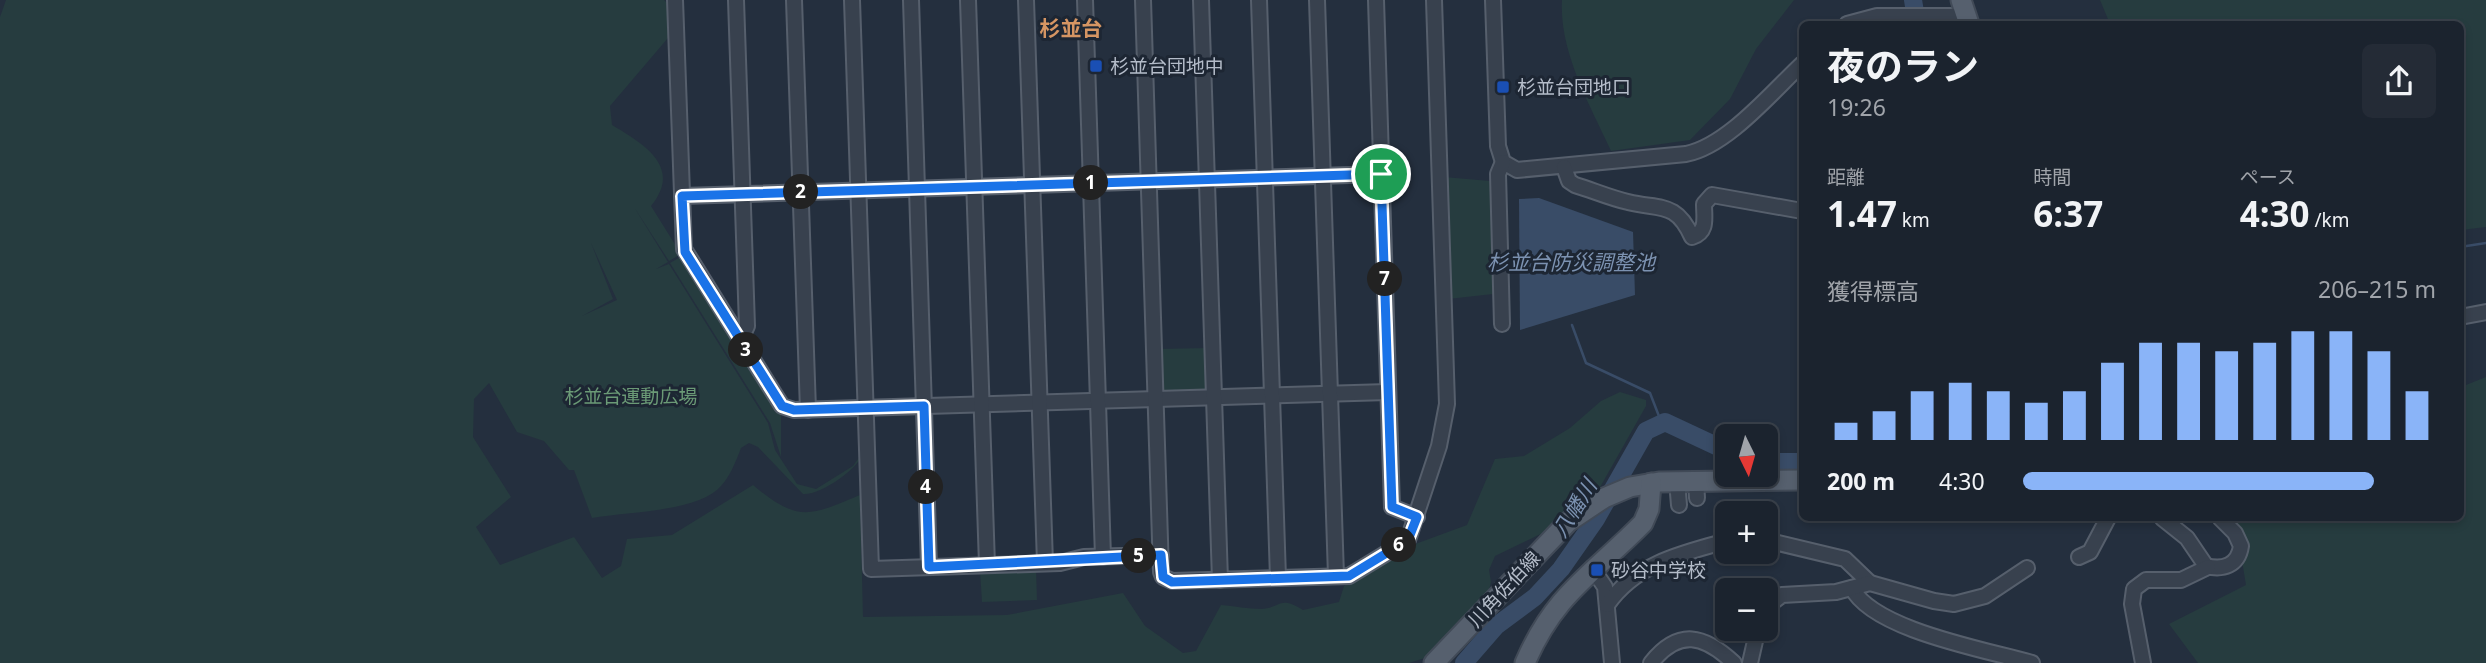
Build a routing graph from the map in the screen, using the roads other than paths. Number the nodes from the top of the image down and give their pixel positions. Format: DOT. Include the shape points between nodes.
graph roads {
  1 [pos="675,0"];
  2 [pos="736,0"];
  3 [pos="794,0"];
  4 [pos="852,0"];
  5 [pos="911,0"];
  6 [pos="968,0"];
  7 [pos="1026,0"];
  8 [pos="1085,0"];
  9 [pos="1143,0"];
  10 [pos="1201,0"];
  11 [pos="1259,0"];
  12 [pos="1317,0"];
  13 [pos="1376,0"];
  14 [pos="1434,0"];
  15 [pos="1493,0"];
  16 [pos="1962,14"];
  17 [pos="1855,21"];
  18 [pos="1799,67"];
  19 [pos="1503,162"];
  20 [pos="1563,167"];
  21 [pos="1381,174"];
  22 [pos="1323,176"];
  23 [pos="1265,177"];
  24 [pos="1207,179"];
  25 [pos="1149,181"];
  26 [pos="1091,183"];
  27 [pos="1032,185"];
  28 [pos="974,187"];
  29 [pos="917,189"];
  30 [pos="858,191"];
  31 [pos="800,192"];
  32 [pos="742,194"];
  33 [pos="682,196"];
  34 [pos="1799,211"];
  35 [pos="2486,312"];
  36 [pos="2464,316"];
  37 [pos="1502,324"];
  38 [pos="740,341"];
  39 [pos="1388,392"];
  40 [pos="1330,393"];
  41 [pos="1272,395"];
  42 [pos="1214,397"];
  43 [pos="1156,399"];
  44 [pos="1098,401"];
  45 [pos="1040,402"];
  46 [pos="982,404"];
  47 [pos="924,406"];
  48 [pos="865,408"];
  49 [pos="808,410"];
  50 [pos="1799,480"];
  51 [pos="1651,483"];
  52 [pos="1690,487"];
  53 [pos="1679,505"];
  54 [pos="1417,517"];
  55 [pos="2106,521"];
  56 [pos="2166,521"];
  57 [pos="2223,521"];
  58 [pos="1778,543"];
  59 [pos="1715,544"];
  60 [pos="1161,555"];
  61 [pos="1103,557"];
  62 [pos="2079,557"];
  63 [pos="1045,563"];
  64 [pos="987,565"];
  65 [pos="929,567"];
  66 [pos="2208,567"];
  67 [pos="1592,568"];
  68 [pos="2027,568"];
  69 [pos="1336,576"];
  70 [pos="1278,578"];
  71 [pos="1220,580"];
  72 [pos="1870,583"];
  73 [pos="1852,588"];
  74 [pos="1778,598"];
  75 [pos="1608,605"];
  76 [pos="1755,641"];
  77 [pos="1434,663"];
  78 [pos="1525,663"];
  79 [pos="1612,663"];
  80 [pos="1651,663"];
  81 [pos="1734,663"];
  82 [pos="1750,663"];
  83 [pos="2032,663"];
  84 [pos="2143,663"];
  1 -- 33 [label="street"];
  2 -- 32 [label="street"];
  3 -- 31 [label="street"];
  4 -- 30 [label="street"];
  5 -- 29 [label="street"];
  6 -- 28 [label="street"];
  7 -- 27 [label="street"];
  8 -- 26 [label="street"];
  9 -- 25 [label="street"];
  10 -- 24 [label="street"];
  11 -- 23 [label="street"];
  12 -- 22 [label="street"];
  13 -- 21 [label="street"];
  14 -- 54 [label="street" via="1447,404"];
  15 -- 19 [label="street" via="1498,146"];
  16 -- 17 [label="street" via="1869,16"];
  18 -- 20 [label="street" via="1705,149"];
  19 -- 20 [label="street" via="1517,170"];
  19 -- 37 [label="street" via="1498,174"];
  20 -- 34 [label="street" via="1575,184 1629,202 1665,206 1678,214 1692,237 1704,227 1704,204 1712,195"];
  21 -- 22 [label="street"];
  21 -- 39 [label="street"];
  22 -- 23 [label="street"];
  22 -- 40 [label="street"];
  23 -- 24 [label="street"];
  23 -- 41 [label="street"];
  24 -- 25 [label="street"];
  24 -- 42 [label="street"];
  25 -- 26 [label="street"];
  25 -- 43 [label="street"];
  26 -- 27 [label="street"];
  26 -- 44 [label="street"];
  27 -- 28 [label="street"];
  27 -- 45 [label="street"];
  28 -- 29 [label="street"];
  28 -- 46 [label="street"];
  29 -- 30 [label="street"];
  29 -- 47 [label="street"];
  30 -- 31 [label="street"];
  30 -- 48 [label="street"];
  31 -- 32 [label="street"];
  31 -- 49 [label="street"];
  32 -- 33 [label="street"];
  32 -- 38 [label="street" via="747,326"];
  33 -- 38 [label="street" via="685,252"];
  35 -- 36 [label="street"];
  38 -- 49 [label="street" via="782,406"];
  39 -- 40 [label="street"];
  39 -- 54 [label="street" via="1392,507"];
  40 -- 41 [label="street"];
  40 -- 69 [label="street"];
  41 -- 42 [label="street"];
  41 -- 70 [label="street"];
  42 -- 43 [label="street"];
  42 -- 71 [label="street"];
  43 -- 44 [label="street"];
  43 -- 60 [label="street"];
  44 -- 45 [label="street"];
  44 -- 61 [label="street"];
  45 -- 46 [label="street"];
  45 -- 63 [label="street"];
  46 -- 47 [label="street"];
  46 -- 64 [label="street"];
  47 -- 48 [label="street"];
  47 -- 65 [label="street"];
  48 -- 49 [label="street"];
  48 -- 65 [label="street" via="870,569"];
  50 -- 52 [label="main road, 川角佐伯線"];
  51 -- 52 [label="main road, 川角佐伯線"];
  51 -- 67 [label="main road" via="1643,523"];
  51 -- 77 [label="main road, 川角佐伯線" via="1630,487 1583,510"];
  52 -- 53 [label="street"];
  54 -- 69 [label="street" via="1408,540 1351,575"];
  55 -- 62 [label="street" via="2090,552"];
  56 -- 66 [label="street" via="2187,538"];
  57 -- 66 [label="street" via="2239,540 2240,554 2224,568"];
  58 -- 72 [label="street" via="1845,559"];
  59 -- 75 [label="street" via="1664,559 1622,587"];
  60 -- 61 [label="street"];
  60 -- 71 [label="street" via="1161,572 1167,580"];
  61 -- 63 [label="street"];
  63 -- 64 [label="street"];
  64 -- 65 [label="street"];
  66 -- 84 [label="street" via="2181,580 2146,580 2134,589 2132,604"];
  67 -- 75 [label="street" via="1605,587"];
  67 -- 78 [label="main road" via="1565,595"];
  68 -- 72 [label="street" via="1985,596 1954,604"];
  69 -- 70 [label="street"];
  70 -- 71 [label="street"];
  72 -- 73 [label="street"];
  73 -- 74 [label="street"];
  73 -- 83 [label="street" via="1864,603 1896,624"];
  75 -- 79 [label="street"];
  76 -- 82 [label="street"];
  80 -- 81 [label="street" via="1671,643 1687,638 1720,650"];
}
